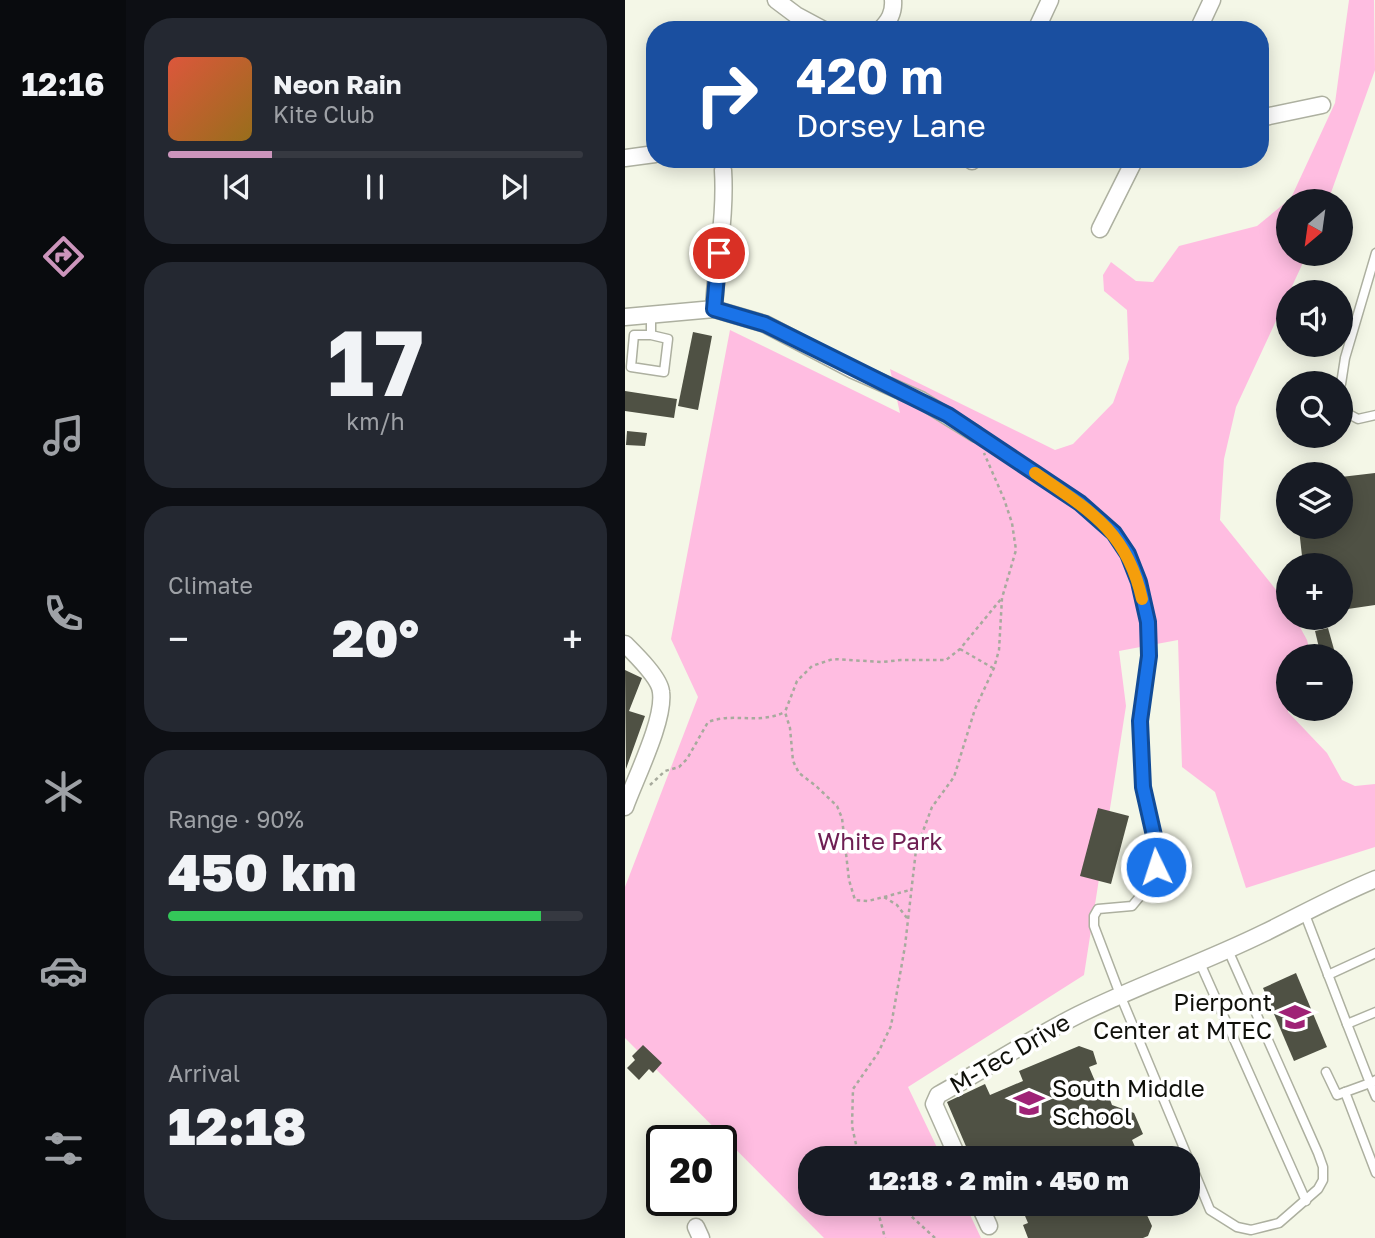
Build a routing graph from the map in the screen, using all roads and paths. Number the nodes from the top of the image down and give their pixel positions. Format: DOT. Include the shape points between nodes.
graph roads {
  1 [pos="776,0"];
  2 [pos="893,0"];
  3 [pos="1050,0"];
  4 [pos="1212,0"];
  5 [pos="807,21"];
  6 [pos="888,21"];
  7 [pos="1040,21"];
  8 [pos="1202,21"];
  9 [pos="1323,105"];
  10 [pos="1269,116"];
  11 [pos="646,154"];
  12 [pos="625,158"];
  13 [pos="1130,168"];
  14 [pos="723,170"];
  15 [pos="1100,229"];
  16 [pos="1375,253"];
  17 [pos="714,309"];
  18 [pos="651,315"];
  19 [pos="625,317"];
  20 [pos="651,335"];
  21 [pos="1343,371"];
  22 [pos="1375,415"];
  23 [pos="1353,416"];
  24 [pos="976,434"];
  25 [pos="1002,598"];
  26 [pos="625,644"];
  27 [pos="960,649"];
  28 [pos="994,668"];
  29 [pos="785,712"];
  30 [pos="628,800"];
  31 [pos="1375,880"];
  32 [pos="910,890"];
  33 [pos="884,897"];
  34 [pos="1304,912"];
  35 [pos="907,918"];
  36 [pos="1228,950"];
  37 [pos="1375,953"];
  38 [pos="1200,962"];
  39 [pos="1328,975"];
  40 [pos="1121,997"];
  41 [pos="1375,1012"];
  42 [pos="1347,1024"];
  43 [pos="1326,1072"];
  44 [pos="1372,1082"];
  45 [pos="1345,1092"];
  46 [pos="1375,1097"];
  47 [pos="856,1146"];
  48 [pos="953,1146"];
  49 [pos="1183,1146"];
  50 [pos="1375,1173"];
  51 [pos="1200,1187"];
  52 [pos="1306,1201"];
  53 [pos="879,1216"];
  54 [pos="911,1216"];
  55 [pos="984,1216"];
  56 [pos="989,1226"];
  57 [pos="885,1238"];
  58 [pos="935,1238"];
  1 -- 5 [label="street"];
  2 -- 6 [label="street"];
  3 -- 7 [label="street"];
  4 -- 8 [label="street"];
  9 -- 10 [label="street"];
  11 -- 12 [label="street"];
  13 -- 15 [label="street"];
  14 -- 17 [label="street" via="724,214"];
  16 -- 21 [label="lane"];
  17 -- 18 [label="street"];
  17 -- 24 [label="street" via="765,324 921,400"];
  18 -- 19 [label="street"];
  18 -- 20 [label="lane"];
  20 -- 20 [label="lane" via="634,335 631,367 663,372 668,339"];
  22 -- 23 [label="lane"];
  24 -- 25 [label="path" via="1012,523 1016,550"];
  24 -- 40 [label="lane" via="1080,503 1114,533 1139,582 1148,622 1149,656 1140,721 1141,757 1156,867 1133,906 1098,909 1094,916 1099,943"];
  25 -- 27 [label="path"];
  25 -- 28 [label="path"];
  26 -- 30 [label="street" via="662,690 660,715"];
  27 -- 28 [label="path"];
  27 -- 29 [label="path" via="946,660 833,659 812,666 797,681"];
  28 -- 32 [label="path" via="975,709 954,777 932,807 916,850"];
  29 -- 30 [label="path" via="775,717 742,720 729,716 708,722 687,759"];
  29 -- 33 [label="path" via="799,773 837,807 842,818 855,900"];
  31 -- 34 [label="street, M-Tec Drive"];
  32 -- 33 [label="path"];
  32 -- 35 [label="path"];
  33 -- 35 [label="path"];
  34 -- 36 [label="street, M-Tec Drive"];
  34 -- 39 [label="lane"];
  35 -- 47 [label="path" via="891,1026 853,1089"];
  36 -- 38 [label="street, M-Tec Drive"];
  36 -- 52 [label="lane" via="1323,1167 1319,1189"];
  37 -- 39 [label="lane"];
  38 -- 40 [label="street, M-Tec Drive"];
  38 -- 52 [label="lane"];
  39 -- 42 [label="lane"];
  40 -- 48 [label="street, M-Tec Drive" via="1018,1047 938,1095 934,1104"];
  40 -- 49 [label="lane"];
  41 -- 42 [label="lane"];
  42 -- 44 [label="lane"];
  43 -- 45 [label="lane" via="1337,1095"];
  44 -- 45 [label="lane"];
  44 -- 46 [label="lane"];
  45 -- 50 [label="lane"];
  51 -- 52 [label="lane" via="1210,1210 1251,1230 1279,1223"];
  53 -- 57 [label="path"];
  54 -- 58 [label="path"];
  55 -- 56 [label="street"];
}
